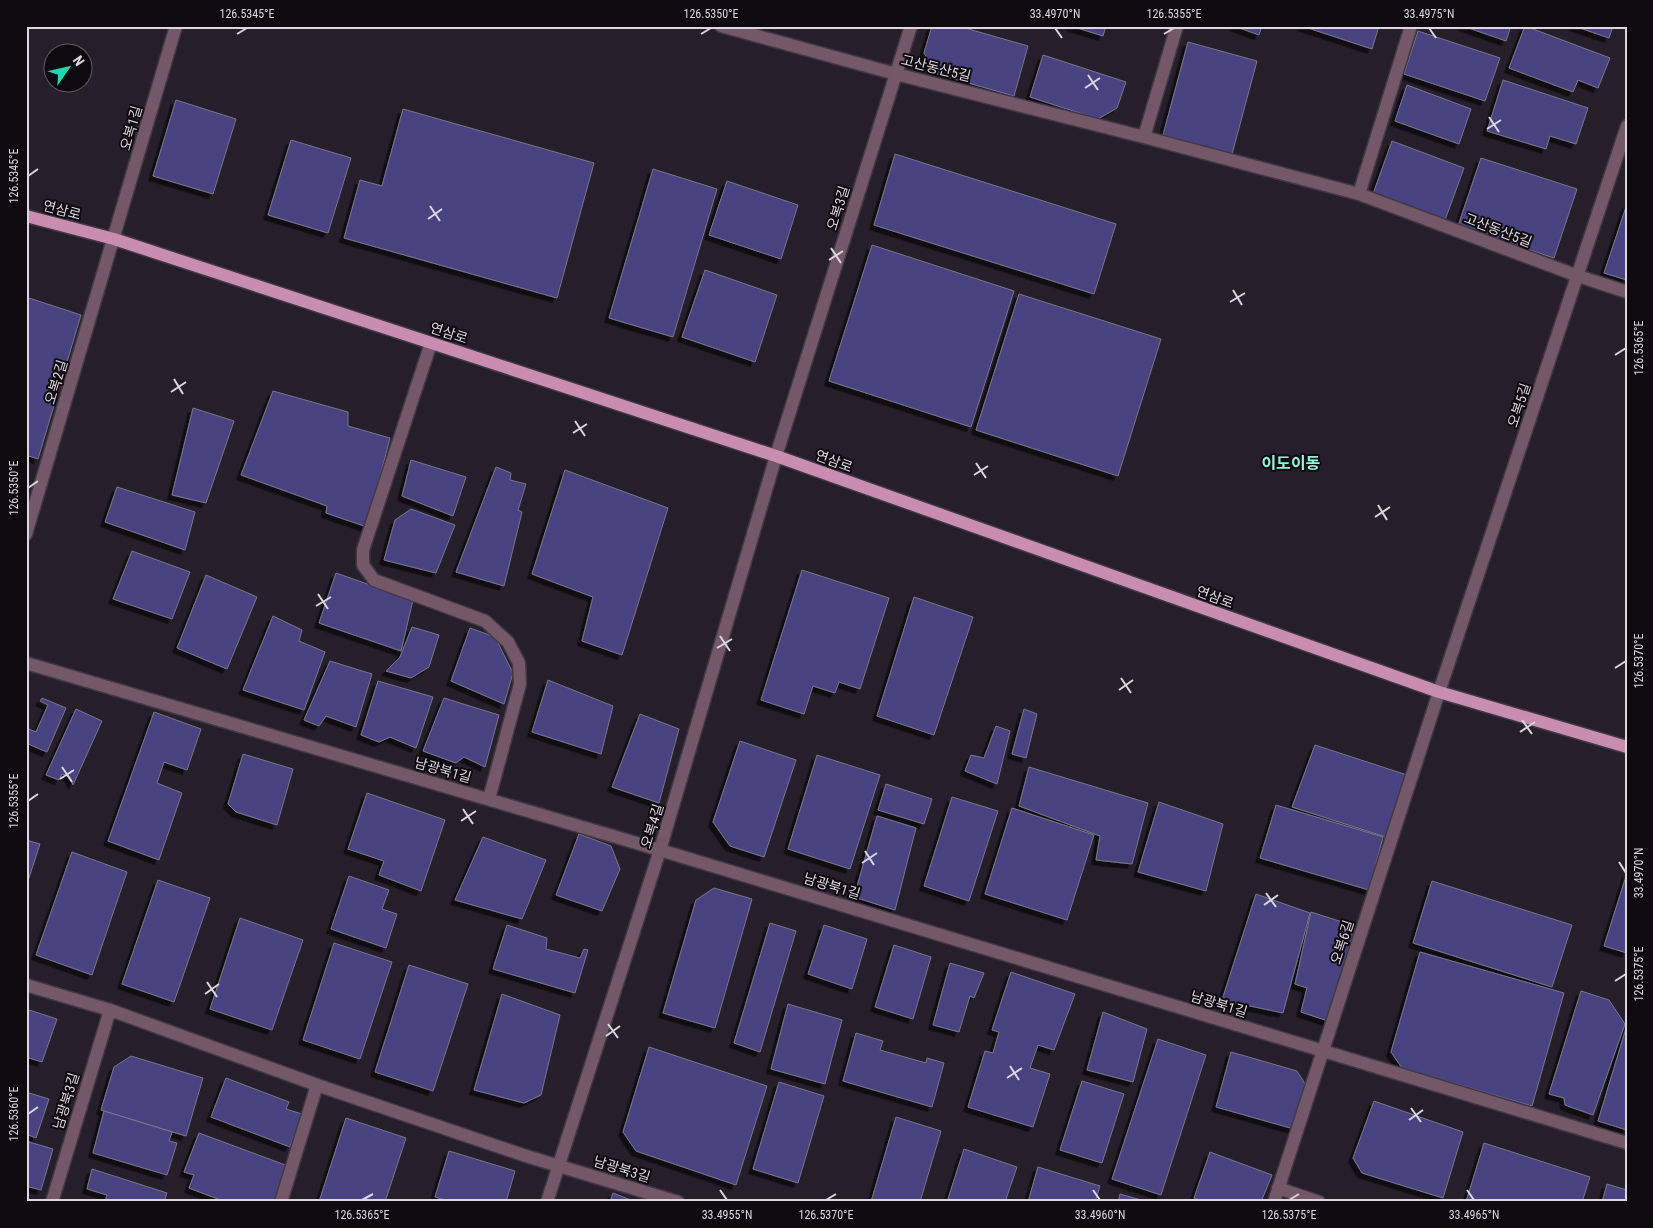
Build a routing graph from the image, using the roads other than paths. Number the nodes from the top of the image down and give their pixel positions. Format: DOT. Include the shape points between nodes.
graph roads {
  1 [pos="176,26"];
  2 [pos="720,26"];
  3 [pos="911,26"];
  4 [pos="1177,26"];
  5 [pos="1412,26"];
  6 [pos="896,74"];
  7 [pos="1627,126"];
  8 [pos="1144,137"];
  9 [pos="1359,194"];
  10 [pos="26,216"];
  11 [pos="114,239"];
  12 [pos="1578,276"];
  13 [pos="1627,292"];
  14 [pos="431,343"];
  15 [pos="776,456"];
  16 [pos="26,534"];
  17 [pos="26,663"];
  18 [pos="1439,692"];
  19 [pos="1627,747"];
  20 [pos="489,799"];
  21 [pos="660,850"];
  22 [pos="26,985"];
  23 [pos="110,1010"];
  24 [pos="1323,1051"];
  25 [pos="317,1085"];
  26 [pos="1627,1143"];
  27 [pos="558,1166"];
  28 [pos="1278,1188"];
  29 [pos="52,1202"];
  30 [pos="281,1202"];
  31 [pos="547,1202"];
  32 [pos="678,1202"];
  33 [pos="1274,1202"];
  34 [pos="1319,1202"];
  1 -- 11 [label="street, 오복1길"];
  2 -- 6 [label="street, 고산동산5길"];
  3 -- 6 [label="street, 오복3길"];
  4 -- 8 [label="street"];
  5 -- 9 [label="street"];
  6 -- 8 [label="street, 고산동산5길"];
  6 -- 15 [label="street, 오복3길"];
  7 -- 12 [label="street, 오복5길"];
  8 -- 9 [label="street, 고산동산5길"];
  9 -- 12 [label="street, 고산동산5길"];
  10 -- 11 [label="main road, 연삼로"];
  11 -- 14 [label="main road, 연삼로"];
  11 -- 16 [label="street, 오복2길"];
  12 -- 13 [label="street, 고산동산5길"];
  12 -- 18 [label="street, 오복5길"];
  14 -- 15 [label="main road, 연삼로"];
  14 -- 20 [label="street" via="363,550 363,565 374,580 485,621 508,642 519,663 520,684"];
  15 -- 18 [label="main road, 연삼로"];
  15 -- 21 [label="street, 오복4길"];
  17 -- 20 [label="street, 남광북1길"];
  18 -- 19 [label="main road, 연삼로"];
  18 -- 24 [label="street, 오복6길"];
  20 -- 21 [label="street, 남광북1길"];
  21 -- 24 [label="street, 남광북1길"];
  21 -- 27 [label="street, 오복4길"];
  22 -- 23 [label="street, 남광북3길"];
  23 -- 25 [label="street, 남광북3길"];
  23 -- 29 [label="street, 남광북3길"];
  24 -- 26 [label="street, 남광북1길"];
  24 -- 28 [label="street, 오복6길"];
  25 -- 27 [label="street, 남광북3길"];
  25 -- 30 [label="street"];
  27 -- 31 [label="street, 오복4길"];
  27 -- 32 [label="street, 남광북3길"];
  28 -- 33 [label="street, 오복6길"];
  28 -- 34 [label="street"];
}
